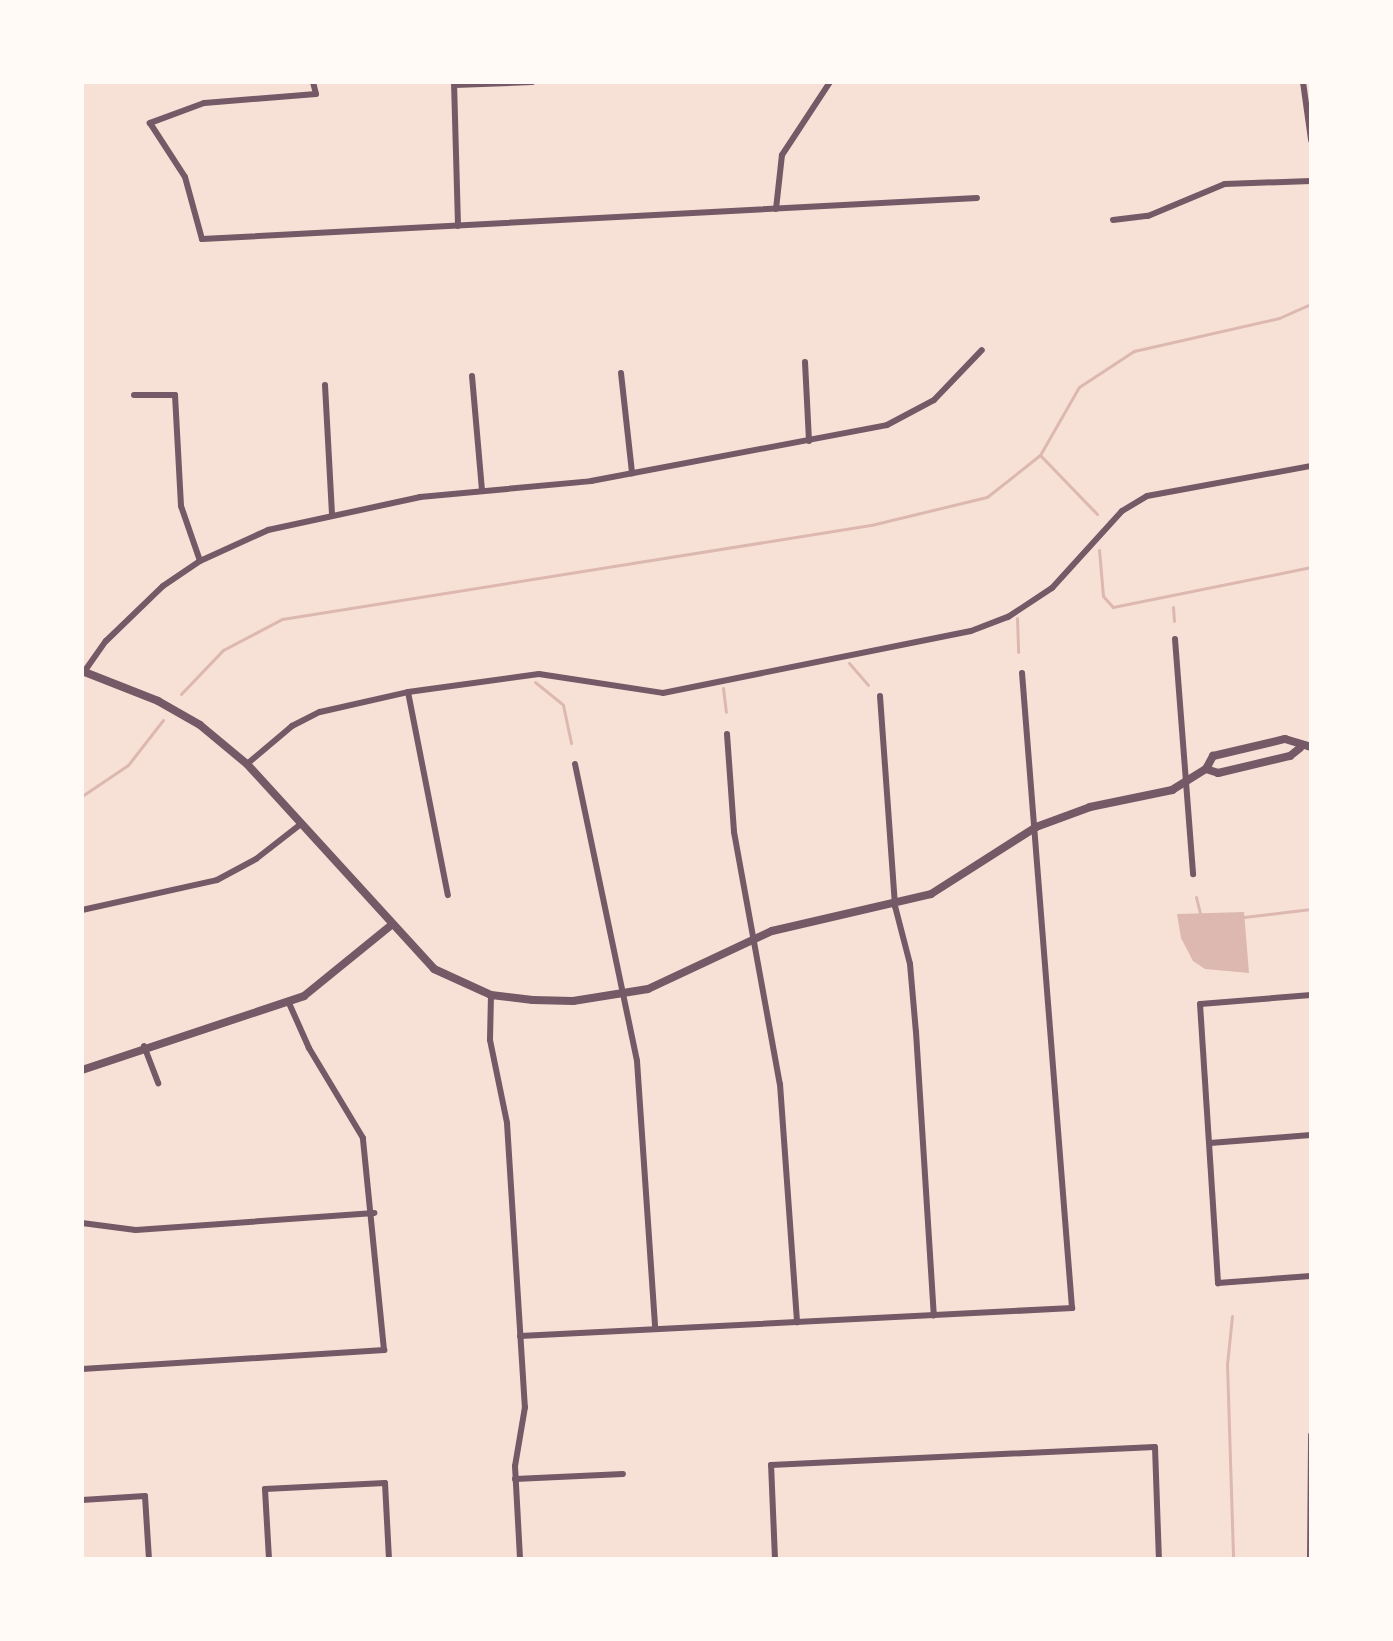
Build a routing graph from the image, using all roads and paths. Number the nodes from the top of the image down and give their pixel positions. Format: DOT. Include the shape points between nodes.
graph roads {
  1 [pos="313,82"];
  2 [pos="532,82"];
  3 [pos="830,82"];
  4 [pos="1303,82"];
  5 [pos="454,84"];
  6 [pos="1311,140"];
  7 [pos="1311,181"];
  8 [pos="977,198"];
  9 [pos="776,209"];
  10 [pos="1113,220"];
  11 [pos="458,226"];
  12 [pos="982,350"];
  13 [pos="805,362"];
  14 [pos="621,373"];
  15 [pos="472,376"];
  16 [pos="325,385"];
  17 [pos="134,395"];
  18 [pos="809,441"];
  19 [pos="1311,466"];
  20 [pos="632,473"];
  21 [pos="482,490"];
  22 [pos="332,515"];
  23 [pos="200,561"];
  24 [pos="1175,639"];
  25 [pos="83,671"];
  26 [pos="1022,673"];
  27 [pos="408,692"];
  28 [pos="880,696"];
  29 [pos="727,734"];
  30 [pos="1311,747"];
  31 [pos="1300,748"];
  32 [pos="247,764"];
  33 [pos="575,764"];
  34 [pos="1206,769"];
  35 [pos="1187,781"];
  36 [pos="302,823"];
  37 [pos="1036,827"];
  38 [pos="1193,874"];
  39 [pos="448,895"];
  40 [pos="895,906"];
  41 [pos="82,910"];
  42 [pos="390,926"];
  43 [pos="752,938"];
  44 [pos="491,995"];
  45 [pos="1311,995"];
  46 [pos="623,996"];
  47 [pos="289,1003"];
  48 [pos="144,1046"];
  49 [pos="82,1070"];
  50 [pos="158,1083"];
  51 [pos="1311,1135"];
  52 [pos="1210,1143"];
  53 [pos="374,1213"];
  54 [pos="82,1223"];
  55 [pos="1311,1276"];
  56 [pos="934,1315"];
  57 [pos="797,1322"];
  58 [pos="655,1328"];
  59 [pos="520,1336"];
  60 [pos="82,1369"];
  61 [pos="1310,1436"];
  62 [pos="623,1474"];
  63 [pos="515,1479"];
  64 [pos="82,1500"];
  65 [pos="149,1559"];
  66 [pos="269,1559"];
  67 [pos="389,1559"];
  68 [pos="520,1559"];
  69 [pos="775,1559"];
  70 [pos="1159,1559"];
  71 [pos="1310,1559"];
  1 -- 11 [label="street" via="316,94 204,103 150,123 185,177 202,239"];
  2 -- 5 [label="street"];
  3 -- 9 [label="street" via="782,155"];
  4 -- 6 [label="street"];
  5 -- 11 [label="street"];
  7 -- 10 [label="street" via="1225,184 1148,216"];
  8 -- 9 [label="street"];
  9 -- 11 [label="street"];
  12 -- 18 [label="street" via="910,417"];
  13 -- 18 [label="street"];
  14 -- 20 [label="street"];
  15 -- 21 [label="street"];
  16 -- 22 [label="street"];
  17 -- 23 [label="street" via="175,395 181,506"];
  18 -- 20 [label="street"];
  19 -- 27 [label="street" via="1147,496 1122,511 1052,588 1008,617 971,631 663,693 539,674"];
  20 -- 21 [label="street"];
  21 -- 22 [label="street"];
  22 -- 23 [label="street" via="268,530"];
  23 -- 25 [label="street" via="135,610"];
  24 -- 35 [label="street"];
  25 -- 32 [label="street" via="140,692 189,719"];
  26 -- 37 [label="street"];
  27 -- 32 [label="street" via="320,712 292,726"];
  27 -- 39 [label="street"];
  28 -- 40 [label="street"];
  29 -- 43 [label="street" via="734,832"];
  30 -- 31 [label="street"];
  31 -- 34 [label="street" via="1290,756 1218,773"];
  31 -- 34 [label="street" via="1285,739 1250,745 1213,756"];
  32 -- 36 [label="street"];
  33 -- 46 [label="street"];
  34 -- 35 [label="street"];
  35 -- 37 [label="street" via="1149,797 1090,807"];
  35 -- 38 [label="street"];
  36 -- 41 [label="street" via="256,859 217,880"];
  36 -- 42 [label="street"];
  37 -- 40 [label="street" via="957,881"];
  37 -- 56 [label="street" via="1072,1308"];
  40 -- 43 [label="street"];
  40 -- 56 [label="street" via="910,964"];
  42 -- 44 [label="street" via="434,969"];
  42 -- 47 [label="street" via="325,983"];
  43 -- 46 [label="street" via="680,977"];
  43 -- 57 [label="street" via="780,1084"];
  44 -- 46 [label="street" via="573,1001"];
  44 -- 59 [label="street" via="490,1040 507,1123"];
  45 -- 52 [label="street" via="1200,1004"];
  46 -- 58 [label="street" via="641,1106"];
  47 -- 48 [label="street"];
  47 -- 53 [label="street" via="309,1048 358,1126"];
  48 -- 49 [label="street"];
  48 -- 50 [label="street"];
  51 -- 52 [label="street"];
  52 -- 55 [label="street" via="1218,1283"];
  53 -- 54 [label="street" via="136,1230"];
  53 -- 60 [label="street" via="384,1350"];
  56 -- 57 [label="street"];
  57 -- 58 [label="street"];
  58 -- 59 [label="street"];
  59 -- 63 [label="street" via="525,1407"];
  61 -- 71 [label="street"];
  62 -- 63 [label="street"];
  63 -- 68 [label="street"];
  64 -- 65 [label="street" via="145,1496"];
  66 -- 67 [label="street" via="265,1489 385,1483"];
  69 -- 70 [label="street" via="771,1465 1155,1447"];
}
